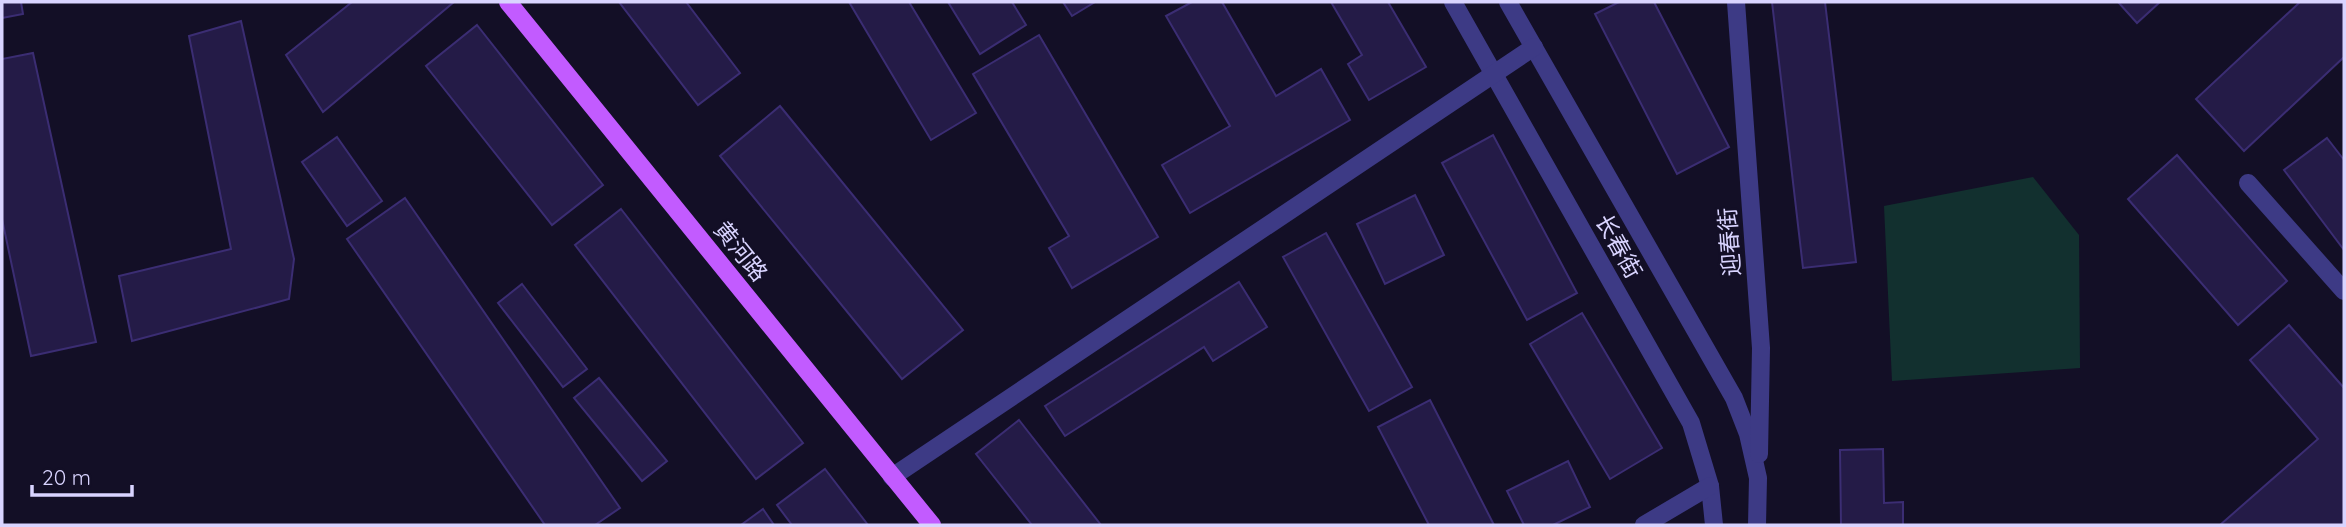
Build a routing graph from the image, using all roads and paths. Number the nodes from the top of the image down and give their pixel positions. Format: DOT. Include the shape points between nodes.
graph roads {
  1 [pos="1453,2"];
  2 [pos="1508,2"];
  3 [pos="1736,2"];
  4 [pos="510,3"];
  5 [pos="1534,47"];
  6 [pos="1494,74"];
  7 [pos="2248,183"];
  8 [pos="2344,291"];
  9 [pos="892,477"];
  10 [pos="1758,478"];
  11 [pos="1710,486"];
  12 [pos="932,525"];
  13 [pos="1644,525"];
  14 [pos="1714,525"];
  15 [pos="1757,525"];
  1 -- 6 [label="street, 长春街"];
  2 -- 5 [label="street, 长春街"];
  3 -- 10 [label="street, 迎春街" via="1761,348"];
  4 -- 9 [label="main road, 黄河路"];
  5 -- 6 [label="street"];
  5 -- 10 [label="street, 长春街" via="1734,398"];
  6 -- 9 [label="street"];
  6 -- 11 [label="street, 长春街" via="1691,423"];
  7 -- 8 [label="street"];
  9 -- 12 [label="main road, 黄河路"];
  10 -- 15 [label="street, 长春街"];
  11 -- 13 [label="street"];
  11 -- 14 [label="street, 长春街"];
}
